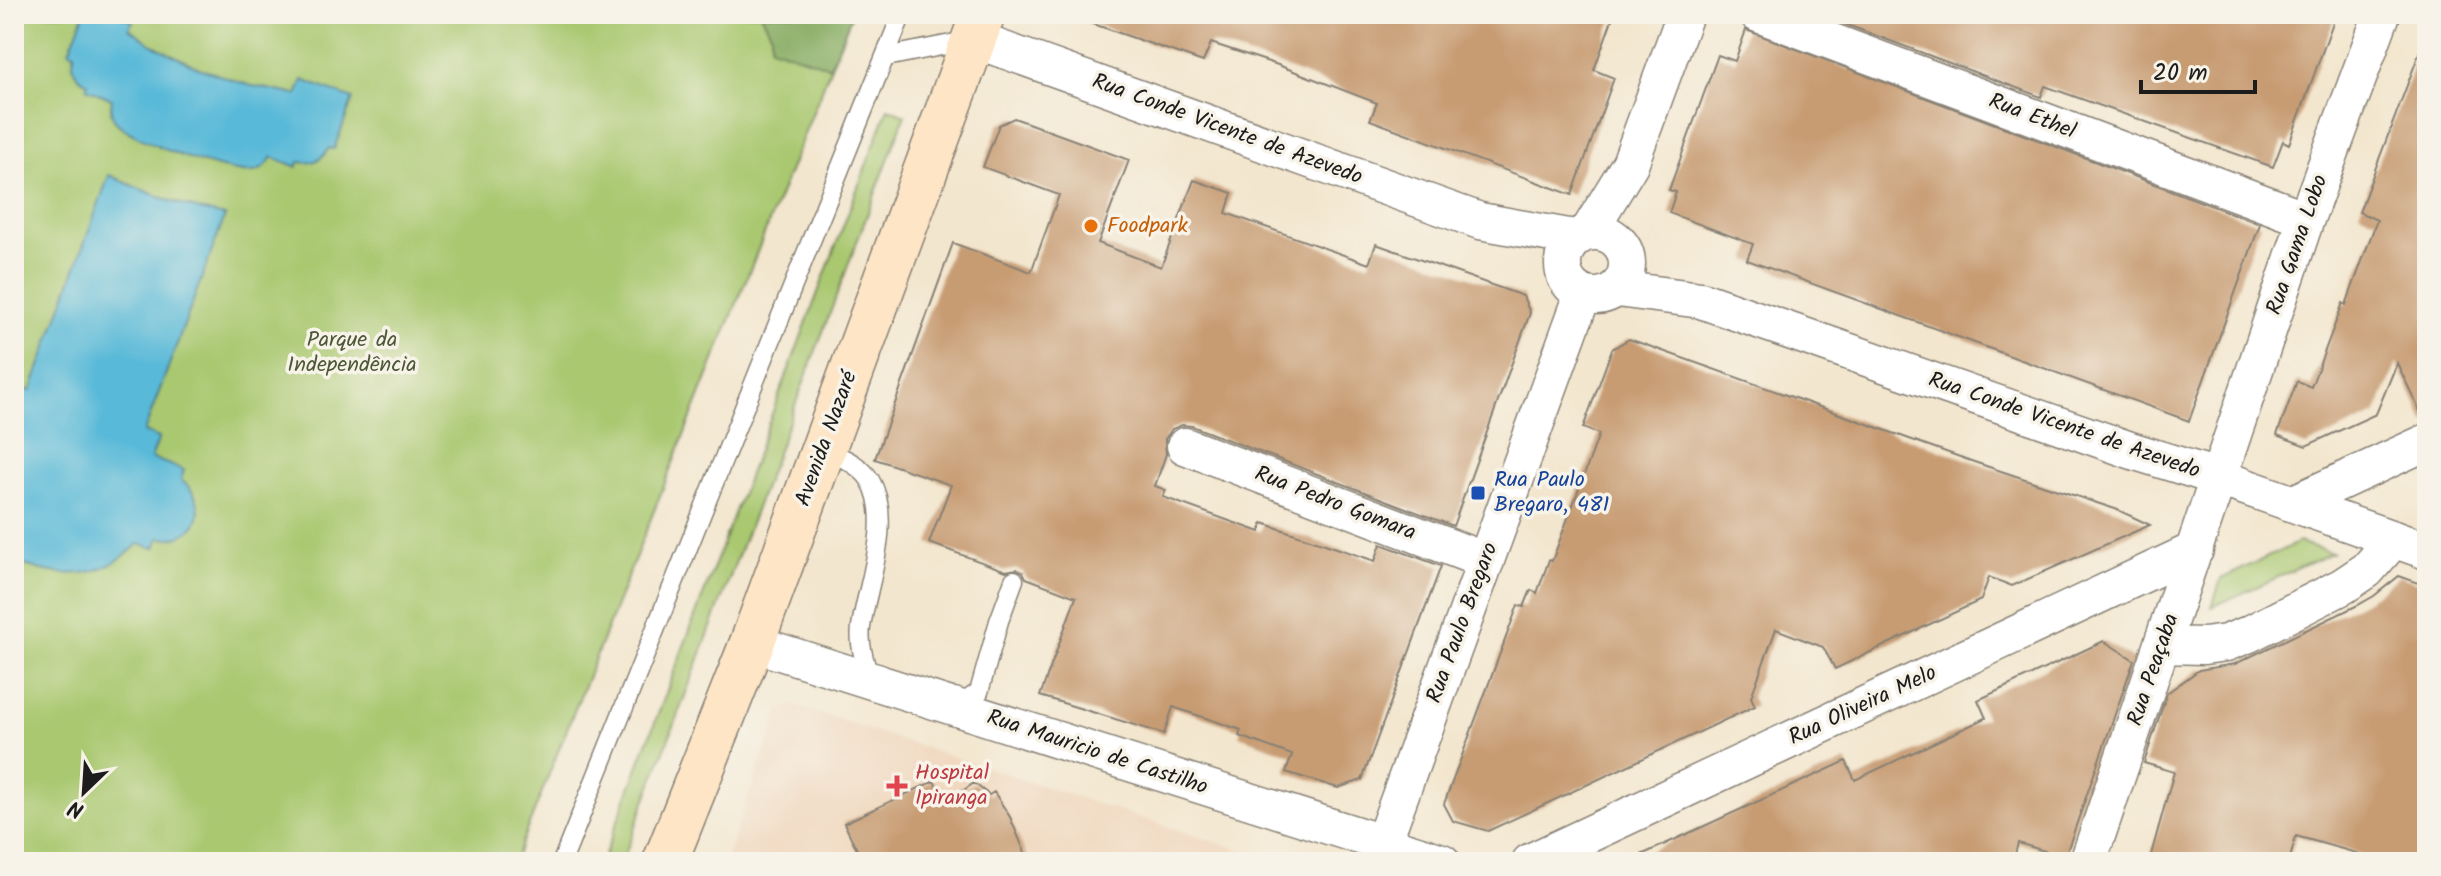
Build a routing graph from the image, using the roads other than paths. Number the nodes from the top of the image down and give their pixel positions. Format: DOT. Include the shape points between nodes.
graph roads {
  1 [pos="902,14"];
  2 [pos="1685,14"];
  3 [pos="1758,14"];
  4 [pos="2382,14"];
  5 [pos="971,22"];
  6 [pos="886,57"];
  7 [pos="2306,219"];
  8 [pos="1480,221"];
  9 [pos="1602,240"];
  10 [pos="1588,286"];
  11 [pos="1701,300"];
  12 [pos="2427,442"];
  13 [pos="1185,446"];
  14 [pos="824,449"];
  15 [pos="2217,477"];
  16 [pos="2294,503"];
  17 [pos="2411,545"];
  18 [pos="2195,550"];
  19 [pos="1486,561"];
  20 [pos="1014,580"];
  21 [pos="752,643"];
  22 [pos="2163,645"];
  23 [pos="1380,852"];
  24 [pos="562,862"];
  25 [pos="665,862"];
  26 [pos="1442,862"];
  27 [pos="1530,862"];
  28 [pos="2088,862"];
  1 -- 6 [label="lane"];
  2 -- 9 [label="street"];
  3 -- 7 [label="street, Rua Ethel"];
  4 -- 7 [label="street, Rua Gama Lobo"];
  5 -- 6 [label="lane"];
  5 -- 8 [label="street, Rua Conde Vicente de Azevedo"];
  5 -- 14 [label="main road, Avenida Nazaré"];
  6 -- 24 [label="lane"];
  7 -- 15 [label="street, Rua Gama Lobo"];
  8 -- 9 [label="street, Rua Conde Vicente de Azevedo"];
  8 -- 10 [label="street, Rua Conde Vicente de Azevedo"];
  9 -- 10 [label="street" via="1563,256"];
  9 -- 10 [label="street" via="1628,270"];
  9 -- 11 [label="street, Rua Conde Vicente de Azevedo"];
  10 -- 11 [label="street, Rua Conde Vicente de Azevedo"];
  10 -- 19 [label="street, Rua Paulo Bregaro"];
  11 -- 15 [label="street, Rua Conde Vicente de Azevedo"];
  12 -- 16 [label="street"];
  13 -- 19 [label="street, Rua Pedro Gomara"];
  14 -- 20 [label="lane" via="869,478 877,496 876,560 861,629 867,670 966,701 979,692"];
  14 -- 21 [label="main road, Avenida Nazaré"];
  15 -- 16 [label="street, Rua Conde Vicente de Azevedo"];
  15 -- 18 [label="street, Rua Peaçaba"];
  16 -- 17 [label="street, Rua Conde Vicente de Azevedo"];
  17 -- 22 [label="street" via="2249,634 2226,643"];
  18 -- 22 [label="street, Rua Peaçaba"];
  18 -- 27 [label="street, Rua Oliveira Melo"];
  19 -- 23 [label="street, Rua Paulo Bregaro"];
  21 -- 23 [label="street, Rua Mauricio de Castilho"];
  21 -- 25 [label="main road, Avenida Nazaré"];
  22 -- 28 [label="street, Rua Peaçaba"];
  23 -- 26 [label="street, Rua Mauricio de Castilho"];
}
